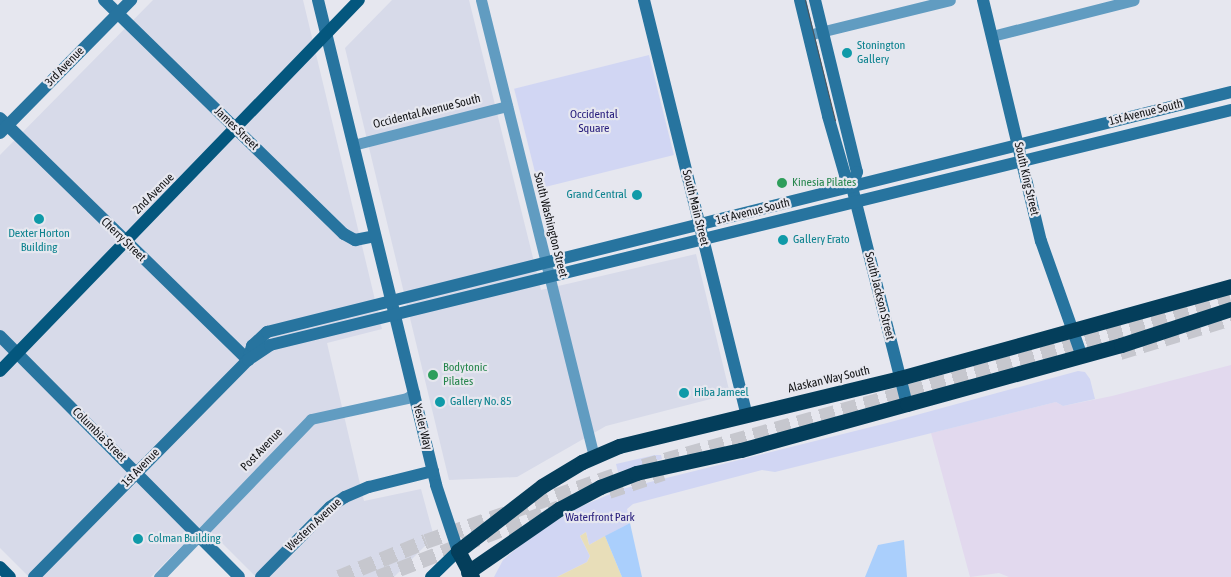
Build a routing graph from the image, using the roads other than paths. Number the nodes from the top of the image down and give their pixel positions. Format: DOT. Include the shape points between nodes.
graph roads {
  1 [pos="104,0"];
  2 [pos="131,0"];
  3 [pos="318,0"];
  4 [pos="359,0"];
  5 [pos="481,0"];
  6 [pos="644,0"];
  7 [pos="800,0"];
  8 [pos="816,0"];
  9 [pos="950,0"];
  10 [pos="983,0"];
  11 [pos="1134,0"];
  12 [pos="118,13"];
  13 [pos="824,31"];
  14 [pos="326,34"];
  15 [pos="808,35"];
  16 [pos="992,36"];
  17 [pos="1231,92"];
  18 [pos="507,106"];
  19 [pos="1231,110"];
  20 [pos="2,126"];
  21 [pos="236,128"];
  22 [pos="353,145"];
  23 [pos="1018,145"];
  24 [pos="1022,162"];
  25 [pos="852,187"];
  26 [pos="856,201"];
  27 [pos="700,225"];
  28 [pos="375,236"];
  29 [pos="703,239"];
  30 [pos="125,243"];
  31 [pos="546,263"];
  32 [pos="549,276"];
  33 [pos="1231,286"];
  34 [pos="391,301"];
  35 [pos="1231,309"];
  36 [pos="394,314"];
  37 [pos="1070,330"];
  38 [pos="0,336"];
  39 [pos="18,353"];
  40 [pos="1081,354"];
  41 [pos="248,360"];
  42 [pos="0,371"];
  43 [pos="900,378"];
  44 [pos="414,393"];
  45 [pos="907,404"];
  46 [pos="747,415"];
  47 [pos="594,457"];
  48 [pos="433,471"];
  49 [pos="137,473"];
  50 [pos="199,536"];
  51 [pos="458,551"];
  52 [pos="0,567"];
  53 [pos="468,576"];
  54 [pos="10,577"];
  55 [pos="34,577"];
  56 [pos="159,577"];
  57 [pos="239,577"];
  58 [pos="261,577"];
  59 [pos="431,577"];
  1 -- 12 [label="main road, James Street"];
  2 -- 12 [label="main road, 3rd Avenue"];
  3 -- 14 [label="main road, Yesler Way"];
  4 -- 14 [label="main road, 2nd Avenue"];
  5 -- 18 [label="street, South Washington Street"];
  6 -- 27 [label="main road, South Main Street"];
  7 -- 15 [label="main road, South Jackson Street"];
  8 -- 13 [label="main road, South Jackson Street"];
  9 -- 13 [label="street"];
  10 -- 16 [label="main road, South King Street"];
  11 -- 16 [label="street"];
  12 -- 20 [label="main road, 3rd Avenue"];
  12 -- 21 [label="main road, James Street"];
  13 -- 15 [label="street"];
  13 -- 25 [label="main road, South Jackson Street" via="857,172"];
  14 -- 21 [label="main road, 2nd Avenue"];
  14 -- 22 [label="main road, Yesler Way"];
  15 -- 25 [label="main road, South Jackson Street" via="832,130"];
  16 -- 23 [label="main road, South King Street"];
  17 -- 23 [label="main road, 1st Avenue South"];
  18 -- 22 [label="street, Occidental Avenue South"];
  18 -- 31 [label="street, South Washington Street"];
  19 -- 24 [label="main road, 1st Avenue South"];
  20 -- 30 [label="main road, Cherry Street"];
  21 -- 28 [label="main road, James Street" via="344,234 355,240"];
  21 -- 30 [label="main road, 2nd Avenue"];
  22 -- 28 [label="main road, Yesler Way"];
  23 -- 24 [label="main road, South King Street"];
  23 -- 25 [label="main road, 1st Avenue South"];
  24 -- 26 [label="main road, 1st Avenue South"];
  24 -- 37 [label="main road, South King Street" via="1041,241"];
  25 -- 26 [label="main road, South Jackson Street"];
  25 -- 27 [label="main road, 1st Avenue South"];
  26 -- 29 [label="main road, 1st Avenue South"];
  26 -- 43 [label="main road, South Jackson Street"];
  27 -- 29 [label="main road, South Main Street"];
  27 -- 31 [label="main road, 1st Avenue South"];
  28 -- 34 [label="main road, Yesler Way"];
  29 -- 32 [label="main road, 1st Avenue South"];
  29 -- 46 [label="main road, South Main Street"];
  30 -- 39 [label="main road, 2nd Avenue"];
  30 -- 41 [label="main road, Cherry Street"];
  31 -- 32 [label="street, South Washington Street"];
  31 -- 34 [label="main road, 1st Avenue South"];
  32 -- 36 [label="main road, 1st Avenue South"];
  32 -- 47 [label="street, South Washington Street"];
  33 -- 37 [label="highway, Alaskan Way South"];
  34 -- 36 [label="main road, Yesler Way"];
  34 -- 41 [label="main road, 1st Avenue" via="267,332 252,346"];
  35 -- 40 [label="highway"];
  36 -- 41 [label="main road, 1st Avenue" via="270,345"];
  36 -- 44 [label="main road, Yesler Way"];
  37 -- 40 [label="main road, South King Street"];
  37 -- 43 [label="highway, Alaskan Way South"];
  38 -- 39 [label="main road, Columbia Street"];
  39 -- 42 [label="main road, 2nd Avenue"];
  39 -- 49 [label="main road, Columbia Street"];
  40 -- 45 [label="highway"];
  41 -- 49 [label="main road, 1st Avenue"];
  43 -- 45 [label="main road, South Jackson Street"];
  43 -- 46 [label="highway, Alaskan Way South"];
  44 -- 48 [label="main road, Yesler Way"];
  44 -- 50 [label="street, Post Avenue" via="407,398 311,419"];
  45 -- 53 [label="highway" via="636,473 600,487 546,517"];
  46 -- 47 [label="highway, Alaskan Way South" via="660,434"];
  47 -- 51 [label="highway, Alaskan Way South" via="542,486"];
  48 -- 51 [label="main road, Yesler Way" via="449,532"];
  48 -- 58 [label="main road, Western Avenue" via="355,491 345,497"];
  49 -- 50 [label="main road, Columbia Street"];
  49 -- 55 [label="main road, 1st Avenue"];
  50 -- 56 [label="street, Post Avenue"];
  50 -- 57 [label="main road, Columbia Street"];
  51 -- 53 [label="highway"];
  51 -- 59 [label="main road"];
  52 -- 54 [label="main road"];
}
